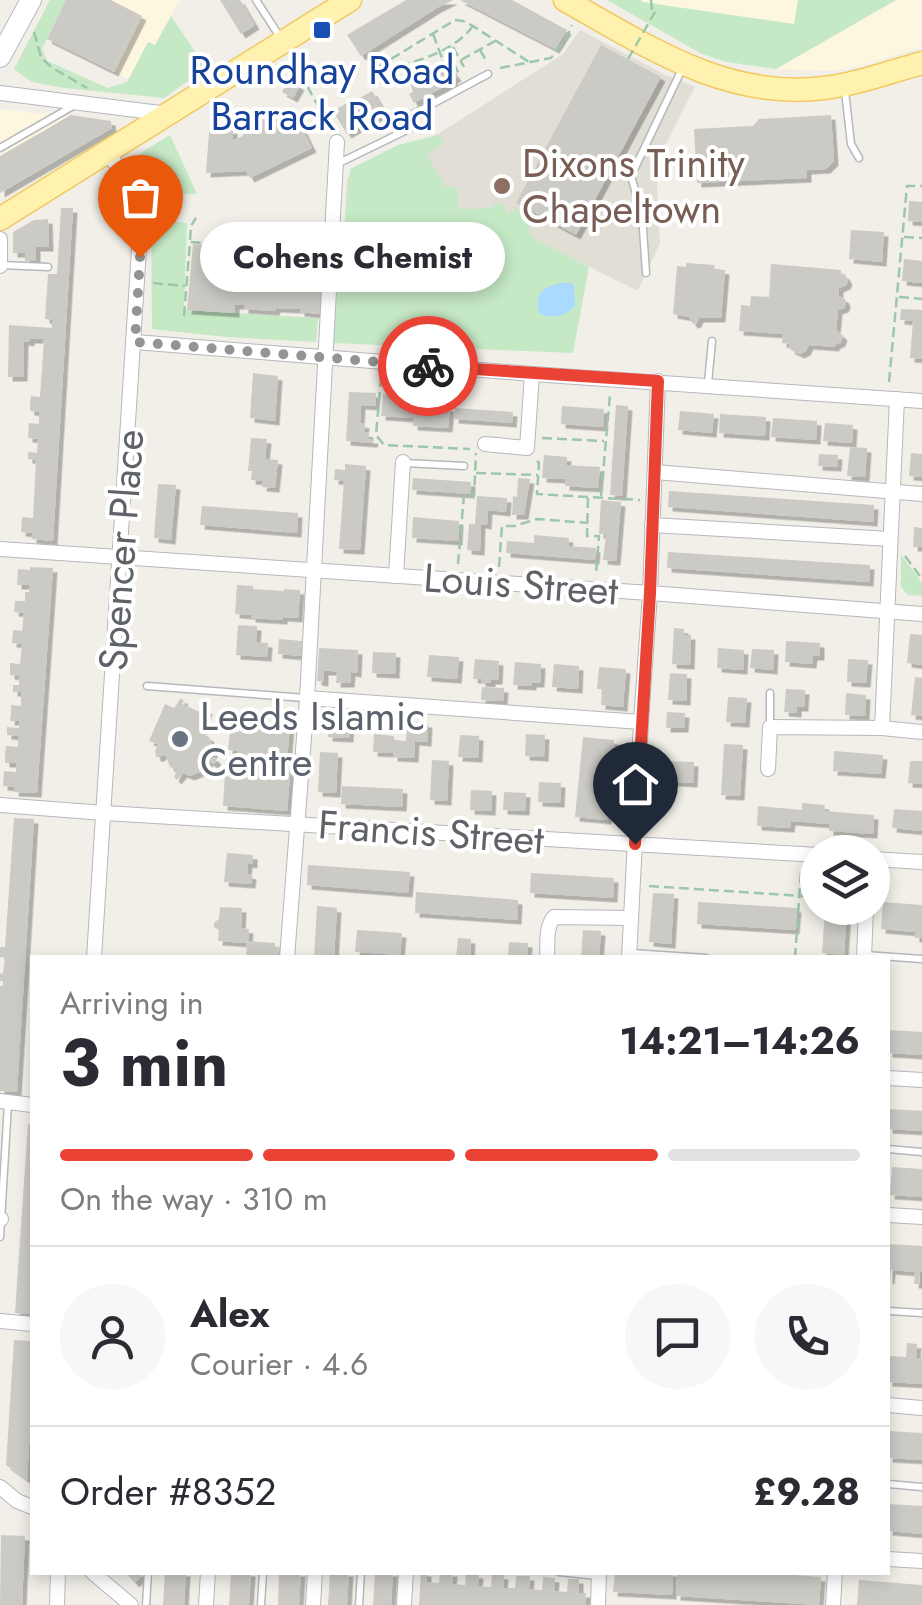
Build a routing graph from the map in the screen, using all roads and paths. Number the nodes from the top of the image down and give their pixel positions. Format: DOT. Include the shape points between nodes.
graph roads {
  1 [pos="31,0"];
  2 [pos="256,0"];
  3 [pos="350,0"];
  4 [pos="565,0"];
  5 [pos="651,0"];
  6 [pos="32,26"];
  7 [pos="473,26"];
  8 [pos="572,26"];
  9 [pos="432,32"];
  10 [pos="496,40"];
  11 [pos="284,42"];
  12 [pos="453,46"];
  13 [pos="446,49"];
  14 [pos="480,50"];
  15 [pos="440,52"];
  16 [pos="0,56"];
  17 [pos="442,58"];
  18 [pos="628,59"];
  19 [pos="460,60"];
  20 [pos="529,62"];
  21 [pos="922,63"];
  22 [pos="684,64"];
  23 [pos="464,67"];
  24 [pos="488,74"];
  25 [pos="844,85"];
  26 [pos="466,86"];
  27 [pos="0,94"];
  28 [pos="98,94"];
  29 [pos="78,103"];
  30 [pos="170,114"];
  31 [pos="338,142"];
  32 [pos="0,148"];
  33 [pos="108,153"];
  34 [pos="859,158"];
  35 [pos="336,164"];
  36 [pos="922,186"];
  37 [pos="0,218"];
  38 [pos="196,218"];
  39 [pos="268,222"];
  40 [pos="902,237"];
  41 [pos="922,238"];
  42 [pos="0,239"];
  43 [pos="190,242"];
  44 [pos="0,266"];
  45 [pos="48,267"];
  46 [pos="646,273"];
  47 [pos="138,282"];
  48 [pos="186,286"];
  49 [pos="897,297"];
  50 [pos="922,299"];
  51 [pos="184,316"];
  52 [pos="712,341"];
  53 [pos="135,342"];
  54 [pos="327,358"];
  55 [pos="382,362"];
  56 [pos="532,374"];
  57 [pos="611,378"];
  58 [pos="658,381"];
  59 [pos="708,385"];
  60 [pos="892,399"];
  61 [pos="922,401"];
  62 [pos="527,442"];
  63 [pos="606,442"];
  64 [pos="485,444"];
  65 [pos="403,462"];
  66 [pos="464,466"];
  67 [pos="475,472"];
  68 [pos="655,472"];
  69 [pos="538,476"];
  70 [pos="892,492"];
  71 [pos="922,494"];
  72 [pos="588,497"];
  73 [pos="601,498"];
  74 [pos="654,500"];
  75 [pos="588,523"];
  76 [pos="652,525"];
  77 [pos="890,539"];
  78 [pos="0,549"];
  79 [pos="120,558"];
  80 [pos="911,565"];
  81 [pos="922,566"];
  82 [pos="314,571"];
  83 [pos="396,576"];
  84 [pos="922,579"];
  85 [pos="457,580"];
  86 [pos="498,583"];
  87 [pos="595,590"];
  88 [pos="650,593"];
  89 [pos="887,612"];
  90 [pos="922,614"];
  91 [pos="147,686"];
  92 [pos="770,693"];
  93 [pos="307,698"];
  94 [pos="641,722"];
  95 [pos="770,728"];
  96 [pos="882,728"];
  97 [pos="922,732"];
  98 [pos="768,769"];
  99 [pos="0,805"];
  100 [pos="104,814"];
  101 [pos="298,824"];
  102 [pos="635,844"];
  103 [pos="800,854"];
  104 [pos="890,860"];
  105 [pos="922,862"];
  106 [pos="633,886"];
  107 [pos="800,892"];
  108 [pos="799,896"];
  109 [pos="631,918"];
  110 [pos="865,925"];
  111 [pos="94,955"];
  112 [pos="287,955"];
  113 [pos="548,955"];
  114 [pos="629,955"];
  115 [pos="795,955"];
  116 [pos="864,955"];
  117 [pos="890,957"];
  118 [pos="922,959"];
  119 [pos="890,1078"];
  120 [pos="922,1080"];
  121 [pos="4,1102"];
  122 [pos="30,1105"];
  123 [pos="890,1149"];
  124 [pos="922,1152"];
  125 [pos="2,1167"];
  126 [pos="890,1216"];
  127 [pos="922,1218"];
  128 [pos="0,1219"];
  129 [pos="0,1238"];
  130 [pos="890,1311"];
  131 [pos="922,1313"];
  132 [pos="0,1321"];
  133 [pos="30,1324"];
  134 [pos="890,1405"];
  135 [pos="922,1408"];
  136 [pos="890,1484"];
  137 [pos="0,1487"];
  138 [pos="922,1487"];
  139 [pos="30,1506"];
  140 [pos="890,1559"];
  141 [pos="922,1561"];
  142 [pos="58,1575"];
  143 [pos="96,1575"];
  144 [pos="148,1575"];
  145 [pos="208,1575"];
  146 [pos="263,1575"];
  147 [pos="315,1575"];
  148 [pos="361,1575"];
  149 [pos="406,1575"];
  150 [pos="599,1575"];
  151 [pos="835,1575"];
  152 [pos="57,1605"];
  153 [pos="131,1605"];
  154 [pos="146,1605"];
  155 [pos="206,1605"];
  156 [pos="261,1605"];
  157 [pos="314,1605"];
  158 [pos="358,1605"];
  159 [pos="404,1605"];
  160 [pos="598,1605"];
  161 [pos="834,1605"];
  1 -- 16 [label="street"];
  2 -- 11 [label="lane"];
  3 -- 11 [label="main road"];
  4 -- 22 [label="main road"];
  5 -- 18 [label="path, bridge" via="655,12"];
  6 -- 28 [label="path" via="40,57"];
  7 -- 9 [label="path" via="454,20"];
  7 -- 10 [label="path"];
  7 -- 12 [label="path"];
  8 -- 20 [label="path" via="556,54"];
  9 -- 15 [label="path"];
  9 -- 15 [label="path" via="373,70"];
  10 -- 14 [label="path"];
  10 -- 20 [label="path"];
  11 -- 30 [label="main road"];
  11 -- 31 [label="path"];
  12 -- 13 [label="path"];
  12 -- 19 [label="path"];
  13 -- 15 [label="path"];
  13 -- 26 [label="path"];
  14 -- 19 [label="path"];
  14 -- 20 [label="path" via="492,70"];
  15 -- 17 [label="path"];
  19 -- 23 [label="path"];
  21 -- 25 [label="main road"];
  22 -- 25 [label="main road" via="770,90"];
  22 -- 46 [label="lane" via="631,176 642,214"];
  24 -- 26 [label="lane"];
  25 -- 34 [label="lane" via="851,144"];
  26 -- 35 [label="lane" via="406,118 412,128"];
  27 -- 29 [label="street"];
  29 -- 30 [label="street"];
  29 -- 32 [label="lane"];
  30 -- 33 [label="main road"];
  31 -- 35 [label="street"];
  33 -- 37 [label="main road"];
  33 -- 47 [label="street, Spencer Place" via="142,201"];
  35 -- 54 [label="street"];
  36 -- 40 [label="path" via="907,186"];
  38 -- 43 [label="path"];
  39 -- 43 [label="path" via="266,248"];
  40 -- 41 [label="path"];
  40 -- 49 [label="path"];
  42 -- 44 [label="street"];
  43 -- 48 [label="path"];
  44 -- 45 [label="lane"];
  47 -- 48 [label="path"];
  47 -- 53 [label="street, Spencer Place"];
  48 -- 51 [label="path"];
  49 -- 50 [label="path"];
  49 -- 60 [label="path"];
  52 -- 59 [label="lane"];
  53 -- 54 [label="street"];
  53 -- 79 [label="street, Spencer Place"];
  54 -- 55 [label="street"];
  54 -- 82 [label="street"];
  55 -- 56 [label="street"];
  55 -- 67 [label="path" via="376,435 384,444 476,449"];
  56 -- 57 [label="street"];
  56 -- 62 [label="street"];
  57 -- 58 [label="street"];
  57 -- 63 [label="path"];
  58 -- 59 [label="street"];
  58 -- 68 [label="street"];
  59 -- 60 [label="street"];
  60 -- 61 [label="street"];
  60 -- 70 [label="street"];
  62 -- 63 [label="path"];
  62 -- 64 [label="street"];
  62 -- 69 [label="path"];
  63 -- 73 [label="path"];
  65 -- 66 [label="lane"];
  65 -- 83 [label="street"];
  67 -- 69 [label="path"];
  67 -- 85 [label="path" via="474,496 464,495"];
  68 -- 70 [label="street"];
  68 -- 74 [label="street"];
  69 -- 72 [label="path" via="537,494"];
  70 -- 71 [label="street"];
  70 -- 77 [label="street"];
  72 -- 73 [label="path"];
  72 -- 75 [label="path"];
  73 -- 74 [label="path"];
  74 -- 76 [label="street"];
  75 -- 86 [label="path" via="537,518 502,526"];
  75 -- 87 [label="path" via="588,536 599,536"];
  76 -- 77 [label="street"];
  76 -- 88 [label="street"];
  77 -- 80 [label="path"];
  77 -- 89 [label="street"];
  78 -- 79 [label="street, Louis Street"];
  79 -- 82 [label="street, Louis Street"];
  79 -- 100 [label="street, Spencer Place"];
  80 -- 81 [label="path"];
  80 -- 84 [label="path"];
  82 -- 83 [label="street, Louis Street"];
  82 -- 93 [label="street"];
  83 -- 85 [label="street, Louis Street"];
  85 -- 86 [label="street, Louis Street"];
  86 -- 87 [label="street, Louis Street"];
  87 -- 88 [label="street, Louis Street"];
  88 -- 89 [label="street, Louis Street"];
  88 -- 94 [label="street"];
  89 -- 90 [label="street, Louis Street"];
  89 -- 96 [label="street"];
  91 -- 93 [label="lane"];
  92 -- 95 [label="lane"];
  93 -- 94 [label="street"];
  93 -- 101 [label="street"];
  94 -- 102 [label="street"];
  95 -- 96 [label="street"];
  95 -- 98 [label="street"];
  96 -- 97 [label="street"];
  99 -- 100 [label="street, Francis Street"];
  100 -- 101 [label="street, Francis Street"];
  100 -- 111 [label="street, Spencer Place"];
  101 -- 102 [label="street, Francis Street"];
  101 -- 112 [label="street"];
  102 -- 103 [label="street, Francis Street"];
  102 -- 106 [label="street"];
  104 -- 105 [label="street"];
  106 -- 108 [label="path"];
  106 -- 109 [label="street"];
  107 -- 108 [label="path"];
  108 -- 115 [label="path"];
  109 -- 113 [label="street" via="554,917"];
  109 -- 114 [label="street"];
  110 -- 116 [label="street"];
  117 -- 118 [label="lane"];
  119 -- 120 [label="street"];
  121 -- 122 [label="street"];
  121 -- 125 [label="lane"];
  123 -- 124 [label="lane"];
  125 -- 128 [label="lane"];
  126 -- 127 [label="street"];
  128 -- 129 [label="lane"];
  130 -- 131 [label="lane"];
  132 -- 133 [label="street"];
  134 -- 135 [label="street"];
  136 -- 138 [label="lane"];
  137 -- 139 [label="street"];
  140 -- 141 [label="street"];
  142 -- 152 [label="street"];
  143 -- 153 [label="street"];
  144 -- 154 [label="lane"];
  145 -- 155 [label="street"];
  146 -- 156 [label="lane"];
  147 -- 157 [label="street"];
  148 -- 158 [label="lane"];
  149 -- 159 [label="street"];
  150 -- 160 [label="street"];
  151 -- 161 [label="street"];
}
